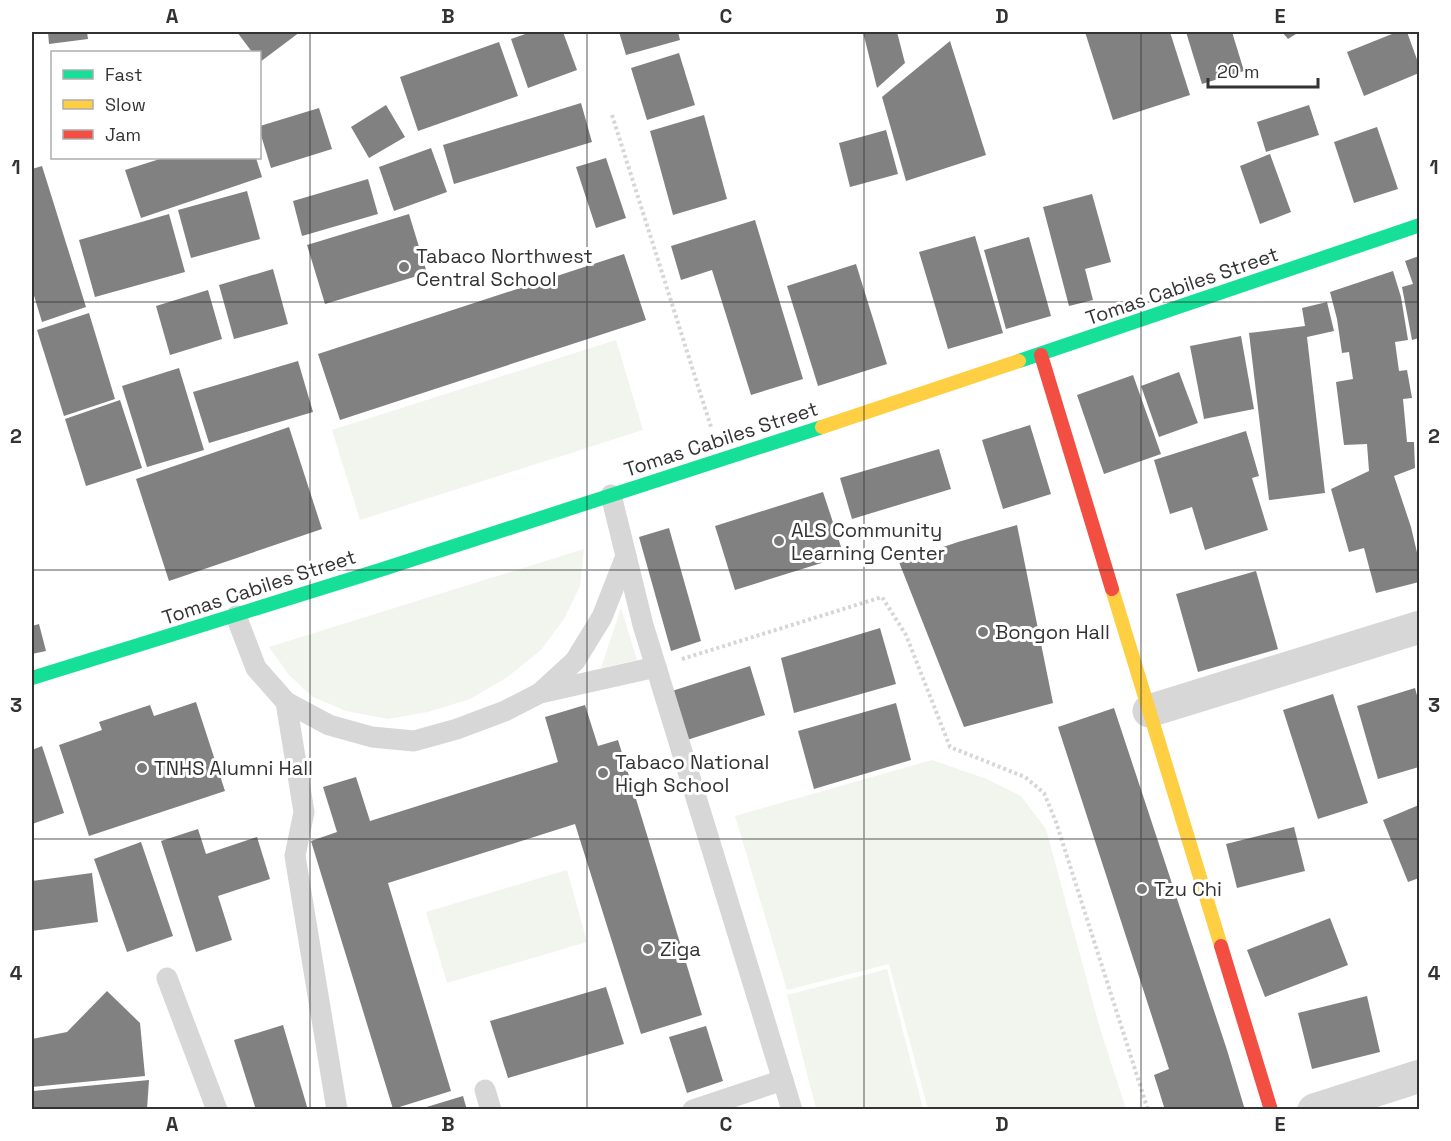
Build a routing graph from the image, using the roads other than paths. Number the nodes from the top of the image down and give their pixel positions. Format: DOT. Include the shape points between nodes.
graph roads {
  1 [pos="1419,225"];
  2 [pos="1041,355"];
  3 [pos="611,495"];
  4 [pos="626,556"];
  5 [pos="236,616"];
  6 [pos="1419,627"];
  7 [pos="656,667"];
  8 [pos="32,678"];
  9 [pos="540,693"];
  10 [pos="286,702"];
  11 [pos="1149,711"];
  12 [pos="167,978"];
  13 [pos="1419,1076"];
  14 [pos="783,1080"];
  15 [pos="217,1110"];
  16 [pos="337,1110"];
  17 [pos="693,1110"];
  18 [pos="792,1110"];
  19 [pos="1271,1110"];
  20 [pos="1314,1110"];
  1 -- 2 [label="main road, Tomas Cabiles Street"];
  2 -- 3 [label="main road, Tomas Cabiles Street"];
  2 -- 11 [label="main road"];
  3 -- 4 [label="lane"];
  3 -- 5 [label="main road, Tomas Cabiles Street"];
  4 -- 7 [label="lane"];
  4 -- 9 [label="lane" via="602,617 575,661"];
  5 -- 8 [label="main road, Tomas Cabiles Street"];
  5 -- 10 [label="lane" via="256,668"];
  6 -- 11 [label="street"];
  7 -- 9 [label="lane"];
  7 -- 14 [label="lane"];
  9 -- 10 [label="lane" via="495,715 414,741 372,737 329,725"];
  10 -- 16 [label="lane" via="304,812 295,856"];
  11 -- 19 [label="main road"];
  12 -- 15 [label="lane"];
  13 -- 20 [label="street"];
  14 -- 17 [label="lane"];
  14 -- 18 [label="lane"];
}
